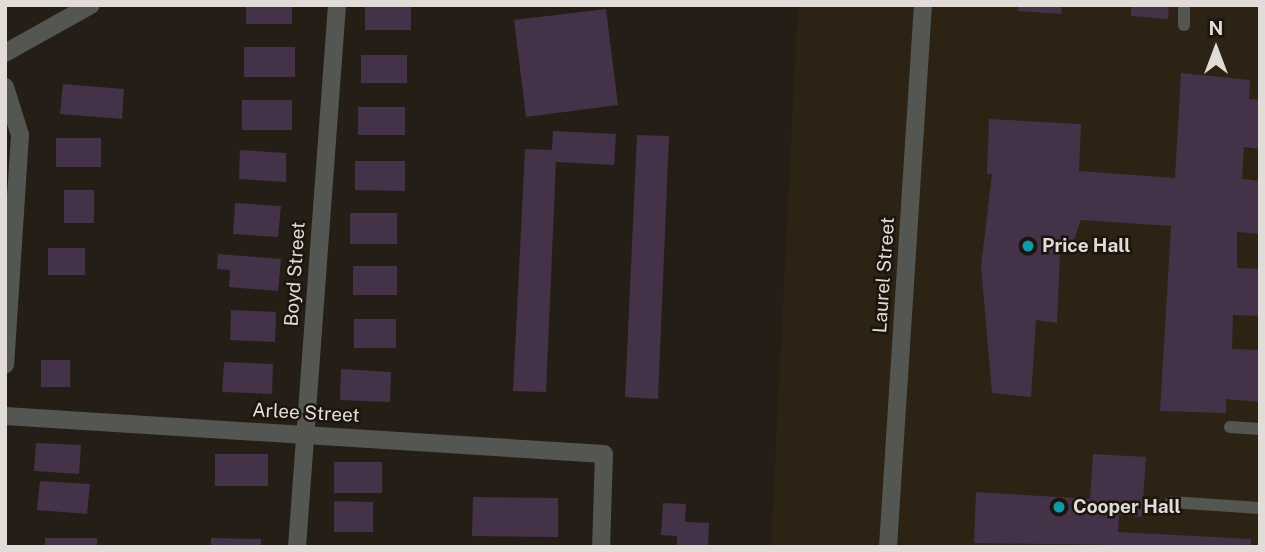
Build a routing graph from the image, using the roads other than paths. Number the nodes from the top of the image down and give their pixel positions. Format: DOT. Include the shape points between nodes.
graph roads {
  1 [pos="90,5"];
  2 [pos="337,5"];
  3 [pos="923,5"];
  4 [pos="1184,5"];
  5 [pos="1184,25"];
  6 [pos="5,53"];
  7 [pos="5,88"];
  8 [pos="5,365"];
  9 [pos="5,416"];
  10 [pos="1230,427"];
  11 [pos="1260,429"];
  12 [pos="304,433"];
  13 [pos="1171,502"];
  14 [pos="1260,508"];
  15 [pos="297,547"];
  16 [pos="601,547"];
  17 [pos="888,547"];
  1 -- 6 [label="street"];
  2 -- 12 [label="street, Boyd Street"];
  3 -- 17 [label="street, Laurel Street"];
  4 -- 5 [label="lane"];
  7 -- 8 [label="street" via="20,135"];
  9 -- 12 [label="street, Arlee Street"];
  10 -- 11 [label="lane"];
  12 -- 15 [label="street, Boyd Street"];
  12 -- 16 [label="street, Arlee Street" via="604,454"];
  13 -- 14 [label="lane"];
}
